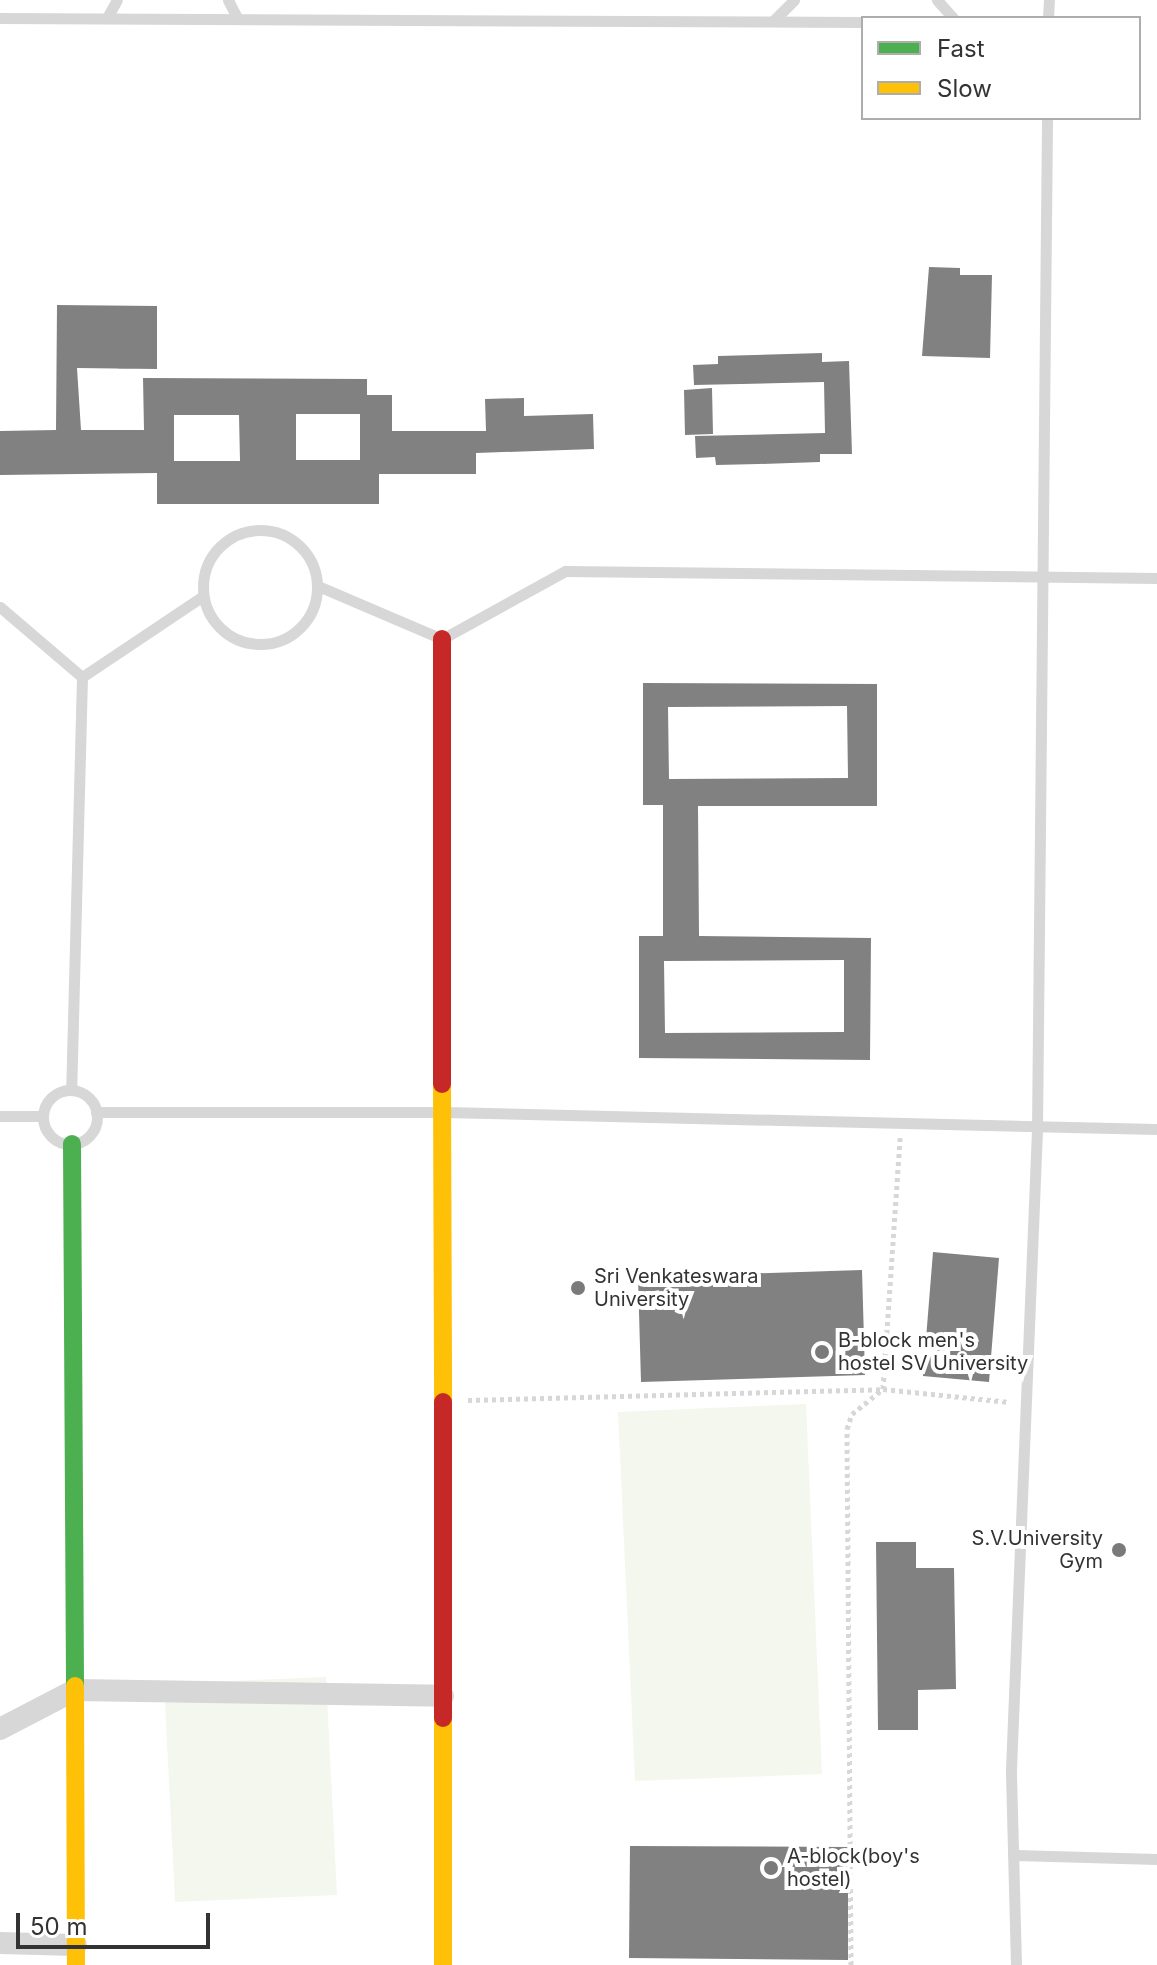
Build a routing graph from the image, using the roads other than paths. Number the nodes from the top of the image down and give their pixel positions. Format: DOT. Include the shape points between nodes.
graph roads {
  1 [pos="117,0"];
  2 [pos="228,0"];
  3 [pos="794,0"];
  4 [pos="937,0"];
  5 [pos="108,16"];
  6 [pos="951,16"];
  7 [pos="0,18"];
  8 [pos="237,18"];
  9 [pos="773,21"];
  10 [pos="861,22"];
  11 [pos="1047,120"];
  12 [pos="1038,578"];
  13 [pos="1157,578"];
  14 [pos="318,586"];
  15 [pos="203,596"];
  16 [pos="0,607"];
  17 [pos="442,639"];
  18 [pos="82,677"];
  19 [pos="71,1090"];
  20 [pos="96,1112"];
  21 [pos="444,1112"];
  22 [pos="0,1116"];
  23 [pos="43,1116"];
  24 [pos="1037,1129"];
  25 [pos="1157,1129"];
  26 [pos="72,1144"];
  27 [pos="75,1690"];
  28 [pos="443,1696"];
  29 [pos="0,1729"];
  30 [pos="1013,1855"];
  31 [pos="1157,1859"];
  32 [pos="0,1943"];
  33 [pos="76,1955"];
  34 [pos="443,1965"];
  35 [pos="1016,1965"];
  1 -- 5 [label="lane"];
  2 -- 8 [label="lane"];
  3 -- 9 [label="lane"];
  4 -- 6 [label="lane"];
  5 -- 7 [label="lane"];
  5 -- 8 [label="lane"];
  8 -- 9 [label="lane"];
  9 -- 10 [label="lane"];
  11 -- 12 [label="lane"];
  12 -- 13 [label="lane"];
  12 -- 17 [label="lane" via="565,571"];
  12 -- 24 [label="lane"];
  14 -- 15 [label="lane" via="306,622 275,643 256,644 229,634 209,614"];
  14 -- 15 [label="lane" via="306,551 274,530 254,529 220,544 209,559"];
  14 -- 17 [label="lane"];
  15 -- 18 [label="lane"];
  16 -- 18 [label="lane"];
  17 -- 21 [label="street"];
  18 -- 19 [label="lane"];
  19 -- 20 [label="lane" via="83,1093"];
  19 -- 23 [label="lane" via="51,1097"];
  20 -- 21 [label="lane"];
  20 -- 26 [label="lane" via="91,1133"];
  21 -- 24 [label="lane"];
  21 -- 28 [label="street"];
  22 -- 23 [label="lane"];
  23 -- 26 [label="lane" via="51,1136"];
  24 -- 25 [label="lane"];
  24 -- 30 [label="lane" via="1011,1769"];
  26 -- 27 [label="street"];
  27 -- 28 [label="street"];
  27 -- 29 [label="street"];
  27 -- 33 [label="street"];
  28 -- 34 [label="street"];
  30 -- 31 [label="lane"];
  30 -- 35 [label="lane"];
  32 -- 33 [label="street"];
}
